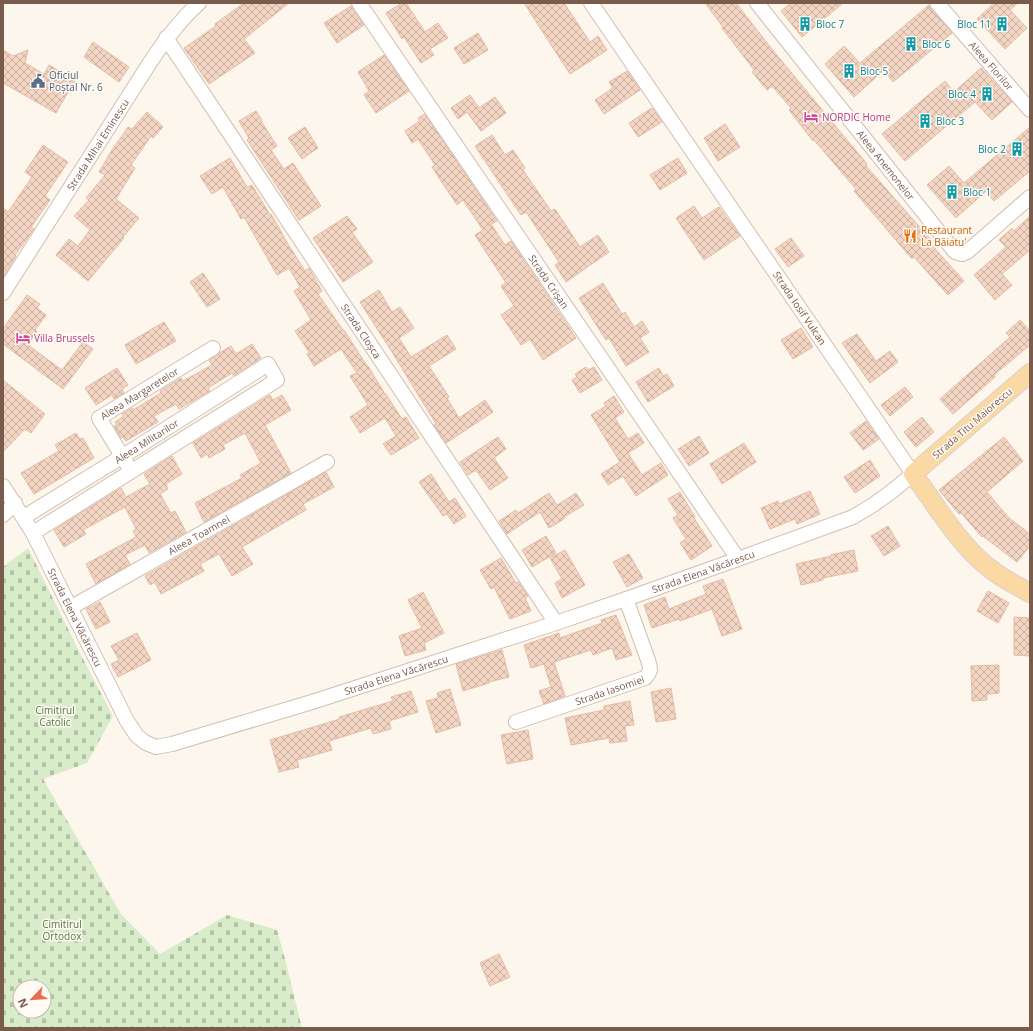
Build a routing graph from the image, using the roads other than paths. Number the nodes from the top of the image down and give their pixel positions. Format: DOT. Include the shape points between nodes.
graph roads {
  1 [pos="200,3"];
  2 [pos="359,3"];
  3 [pos="591,3"];
  4 [pos="757,3"];
  5 [pos="937,3"];
  6 [pos="166,38"];
  7 [pos="1030,110"];
  8 [pos="1030,197"];
  9 [pos="3,293"];
  10 [pos="212,348"];
  11 [pos="1030,373"];
  12 [pos="123,456"];
  13 [pos="327,462"];
  14 [pos="132,471"];
  15 [pos="913,474"];
  16 [pos="3,486"];
  17 [pos="15,503"];
  18 [pos="3,515"];
  19 [pos="24,518"];
  20 [pos="33,533"];
  21 [pos="738,559"];
  22 [pos="1030,593"];
  23 [pos="626,599"];
  24 [pos="70,608"];
  25 [pos="556,623"];
  26 [pos="516,722"];
  1 -- 6 [label="street, Strada Mihai Eminescu"];
  2 -- 21 [label="street, Strada Crișan"];
  3 -- 15 [label="street, Strada Iosif Vulcan"];
  4 -- 8 [label="street, Aleea Anemonelor" via="955,252 967,252"];
  5 -- 7 [label="street, Aleea Florilor"];
  6 -- 9 [label="street, Strada Mihai Eminescu"];
  6 -- 25 [label="street, Strada Cloșca"];
  10 -- 12 [label="street, Aleea Margaretelor" via="99,418"];
  11 -- 15 [label="main road, Strada Titu Maiorescu"];
  12 -- 14 [label="street, Aleea Margaretelor"];
  12 -- 14 [label="street, Aleea Militarilor" via="268,364 277,380"];
  12 -- 19 [label="street, Aleea Militarilor"];
  13 -- 24 [label="street, Aleea Toamnei"];
  14 -- 20 [label="street, Aleea Militarilor"];
  15 -- 21 [label="street, Strada Elena Văcărescu" via="853,517"];
  15 -- 22 [label="main road, Strada Iosif Vulcan" via="972,552 988,567"];
  16 -- 17 [label="street, Strada Elena Văcărescu"];
  17 -- 18 [label="street"];
  17 -- 19 [label="street, Strada Elena Văcărescu"];
  19 -- 20 [label="street, Strada Elena Văcărescu"];
  20 -- 24 [label="street, Strada Elena Văcărescu"];
  21 -- 23 [label="street, Strada Elena Văcărescu"];
  23 -- 25 [label="street, Strada Elena Văcărescu"];
  23 -- 26 [label="street, Strada Iasomiei" via="651,669 645,678"];
  24 -- 25 [label="street, Strada Elena Văcărescu" via="136,736 156,747 312,702"];
}
